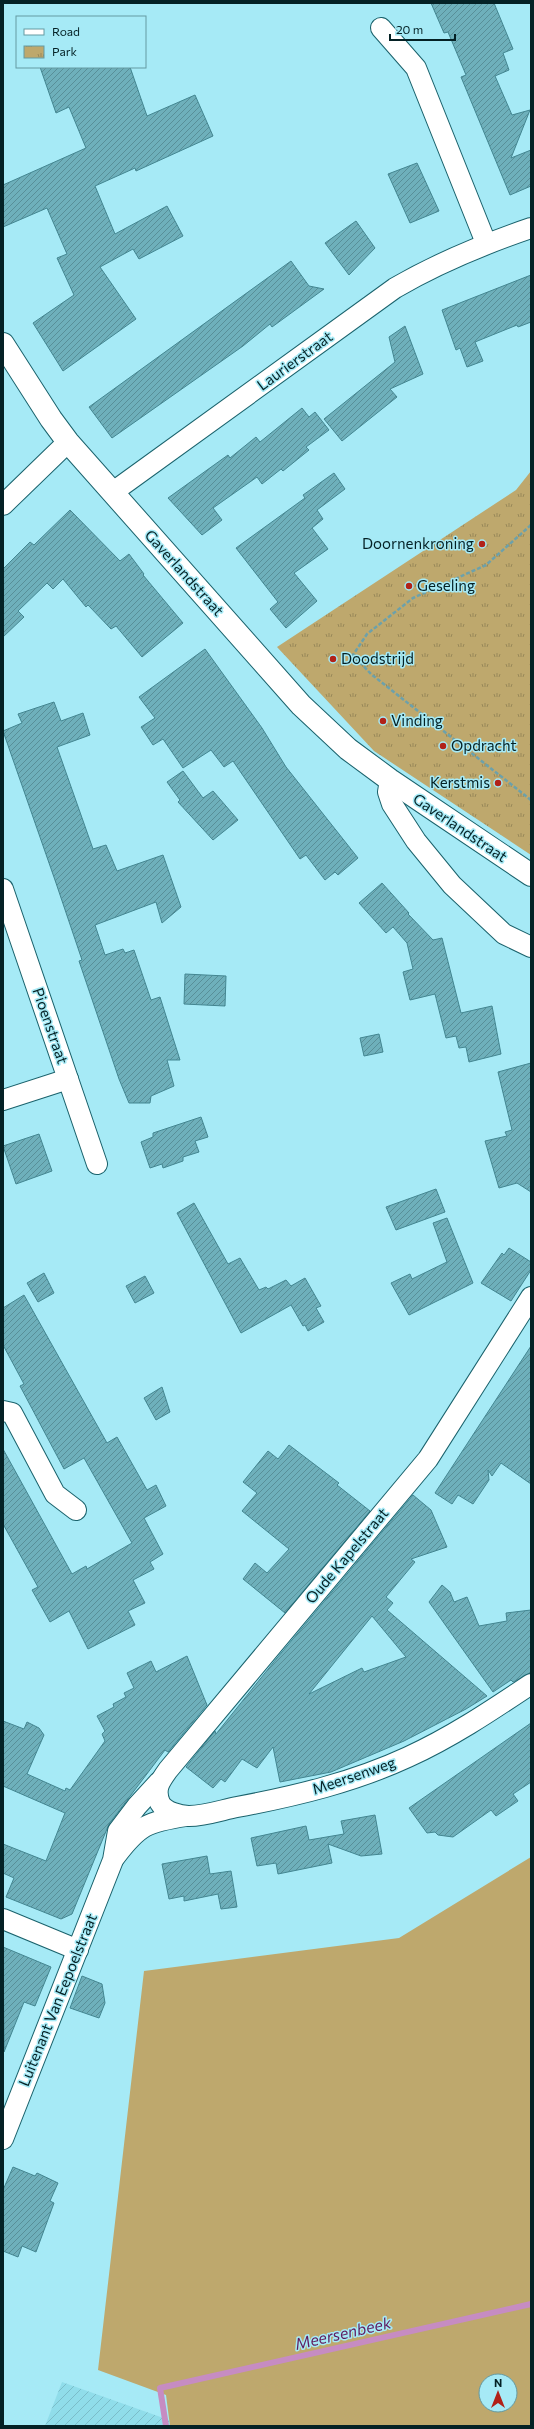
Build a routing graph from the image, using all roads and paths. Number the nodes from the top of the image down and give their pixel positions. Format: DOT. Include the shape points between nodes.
graph roads {
  1 [pos="381,28"];
  2 [pos="531,228"];
  3 [pos="486,243"];
  4 [pos="3,344"];
  5 [pos="68,442"];
  6 [pos="113,492"];
  7 [pos="3,506"];
  8 [pos="531,525"];
  9 [pos="390,780"];
  10 [pos="531,800"];
  11 [pos="531,875"];
  12 [pos="3,889"];
  13 [pos="531,947"];
  14 [pos="68,1079"];
  15 [pos="3,1100"];
  16 [pos="97,1164"];
  17 [pos="531,1297"];
  18 [pos="3,1411"];
  19 [pos="76,1510"];
  20 [pos="531,1684"];
  21 [pos="159,1782"];
  22 [pos="190,1816"];
  23 [pos="113,1860"];
  24 [pos="3,1919"];
  25 [pos="78,1950"];
  26 [pos="3,2139"];
  1 -- 3 [label="street" via="416,68"];
  2 -- 3 [label="street, Laurierstraat"];
  3 -- 6 [label="street, Laurierstraat" via="395,288"];
  4 -- 5 [label="street, Gaverlandstraat"];
  5 -- 6 [label="street, Gaverlandstraat"];
  5 -- 7 [label="street"];
  6 -- 9 [label="street, Gaverlandstraat" via="301,705 348,749"];
  8 -- 10 [label="path" via="486,565 413,598 367,634 353,655 371,674"];
  9 -- 11 [label="street, Gaverlandstraat"];
  9 -- 13 [label="street, Gaverlandstraat" via="388,792 392,804 416,841 452,884 504,934"];
  12 -- 14 [label="street, Pioenstraat"];
  14 -- 15 [label="street"];
  14 -- 16 [label="street, Pioenstraat"];
  17 -- 21 [label="street, Oude Kapelstraat" via="428,1460"];
  18 -- 19 [label="street" via="12,1414 55,1494"];
  20 -- 22 [label="street, Meersenweg" via="478,1719 408,1757 354,1778 290,1797"];
  21 -- 22 [label="street, Meersenweg" via="157,1794 162,1805 172,1813"];
  21 -- 23 [label="street, Luitenant Van Eepoelstraat" via="136,1806 118,1831"];
  22 -- 23 [label="street, Luitenant Van Eepoelstraat" via="158,1820 141,1828 132,1835"];
  23 -- 25 [label="street, Luitenant Van Eepoelstraat"];
  24 -- 25 [label="street"];
  25 -- 26 [label="street, Luitenant Van Eepoelstraat"];
}
